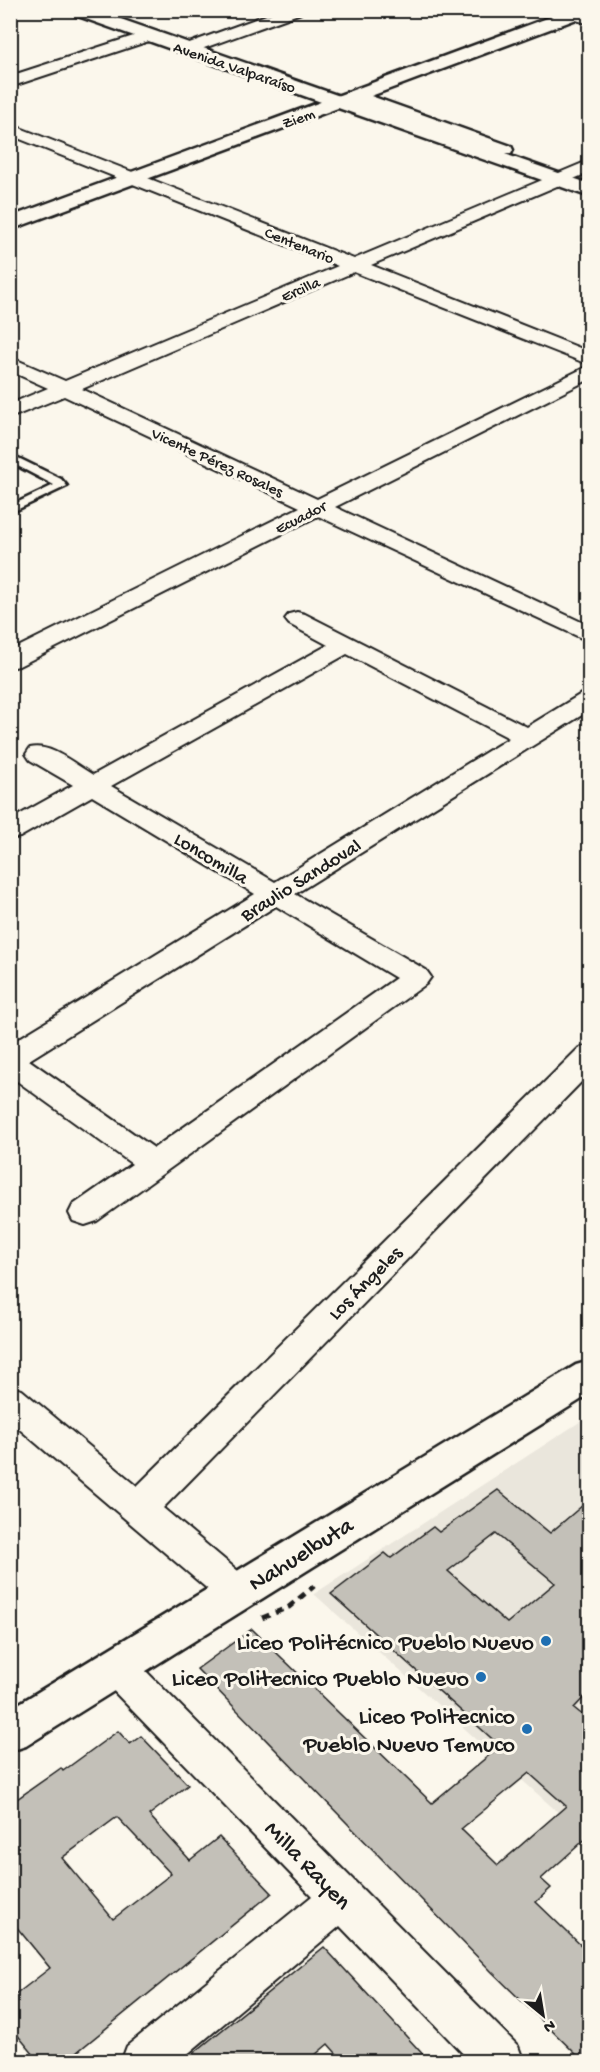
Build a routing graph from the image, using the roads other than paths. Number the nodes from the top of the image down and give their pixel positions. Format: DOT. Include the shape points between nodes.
graph roads {
  1 [pos="78,10"];
  2 [pos="296,10"];
  3 [pos="583,15"];
  4 [pos="149,36"];
  5 [pos="187,49"];
  6 [pos="10,82"];
  7 [pos="347,99"];
  8 [pos="393,121"];
  9 [pos="10,129"];
  10 [pos="504,150"];
  11 [pos="590,165"];
  12 [pos="572,177"];
  13 [pos="134,178"];
  14 [pos="590,191"];
  15 [pos="10,224"];
  16 [pos="353,265"];
  17 [pos="590,359"];
  18 [pos="10,363"];
  19 [pos="590,371"];
  20 [pos="65,388"];
  21 [pos="10,412"];
  22 [pos="10,457"];
  23 [pos="316,507"];
  24 [pos="10,510"];
  25 [pos="297,619"];
  26 [pos="590,635"];
  27 [pos="346,645"];
  28 [pos="10,660"];
  29 [pos="590,699"];
  30 [pos="528,738"];
  31 [pos="39,754"];
  32 [pos="92,786"];
  33 [pos="10,831"];
  34 [pos="275,894"];
  35 [pos="590,1055"];
  36 [pos="10,1060"];
  37 [pos="154,1164"];
  38 [pos="85,1213"];
  39 [pos="590,1375"];
  40 [pos="10,1400"];
  41 [pos="138,1509"];
  42 [pos="237,1592"];
  43 [pos="116,1667"];
  44 [pos="10,1731"];
  45 [pos="342,1898"];
  46 [pos="143,2061"];
  47 [pos="502,2061"];
  1 -- 4 [label="main road, Avenida Valparaíso"];
  2 -- 5 [label="street"];
  3 -- 7 [label="main road, Ziem"];
  4 -- 5 [label="main road, Avenida Valparaíso"];
  4 -- 6 [label="street"];
  5 -- 7 [label="main road, Avenida Valparaíso"];
  7 -- 8 [label="main road, Avenida Valparaíso"];
  7 -- 10 [label="main road, Avenida Valparaíso"];
  7 -- 13 [label="main road, Ziem"];
  8 -- 10 [label="main road, Avenida Valparaíso"];
  8 -- 12 [label="main road, Avenida Valparaíso"];
  9 -- 13 [label="street, Centenario"];
  10 -- 12 [label="main road, Avenida Valparaíso"];
  11 -- 12 [label="street, Ercilla"];
  12 -- 14 [label="main road, Avenida Valparaíso"];
  12 -- 16 [label="street, Ercilla"];
  13 -- 15 [label="main road, Ziem"];
  13 -- 16 [label="street, Centenario"];
  16 -- 17 [label="street, Centenario"];
  16 -- 20 [label="street, Ercilla"];
  18 -- 20 [label="street, Vicente Pérez Rosales"];
  19 -- 23 [label="street, Ecuador"];
  20 -- 21 [label="street, Ercilla"];
  20 -- 23 [label="street, Vicente Pérez Rosales"];
  22 -- 24 [label="lane" via="61,486"];
  23 -- 26 [label="street, Vicente Pérez Rosales"];
  23 -- 28 [label="street, Ecuador"];
  25 -- 27 [label="street"];
  27 -- 30 [label="street"];
  27 -- 32 [label="street"];
  29 -- 30 [label="street, Braulio Sandoval"];
  30 -- 34 [label="street, Braulio Sandoval"];
  31 -- 32 [label="street, Loncomilla"];
  32 -- 33 [label="street"];
  32 -- 34 [label="street, Loncomilla"];
  34 -- 36 [label="street, Braulio Sandoval"];
  34 -- 37 [label="street, Loncomilla" via="416,977"];
  35 -- 41 [label="street, Los Ángeles"];
  36 -- 37 [label="street"];
  37 -- 38 [label="street"];
  39 -- 42 [label="main road, Nahuelbuta"];
  40 -- 41 [label="street"];
  41 -- 42 [label="street"];
  42 -- 43 [label="main road, Nahuelbuta"];
  43 -- 44 [label="main road, Nahuelbuta"];
  43 -- 45 [label="street, Milla Rayen"];
  45 -- 46 [label="street"];
  45 -- 47 [label="street, Milla Rayen"];
}
